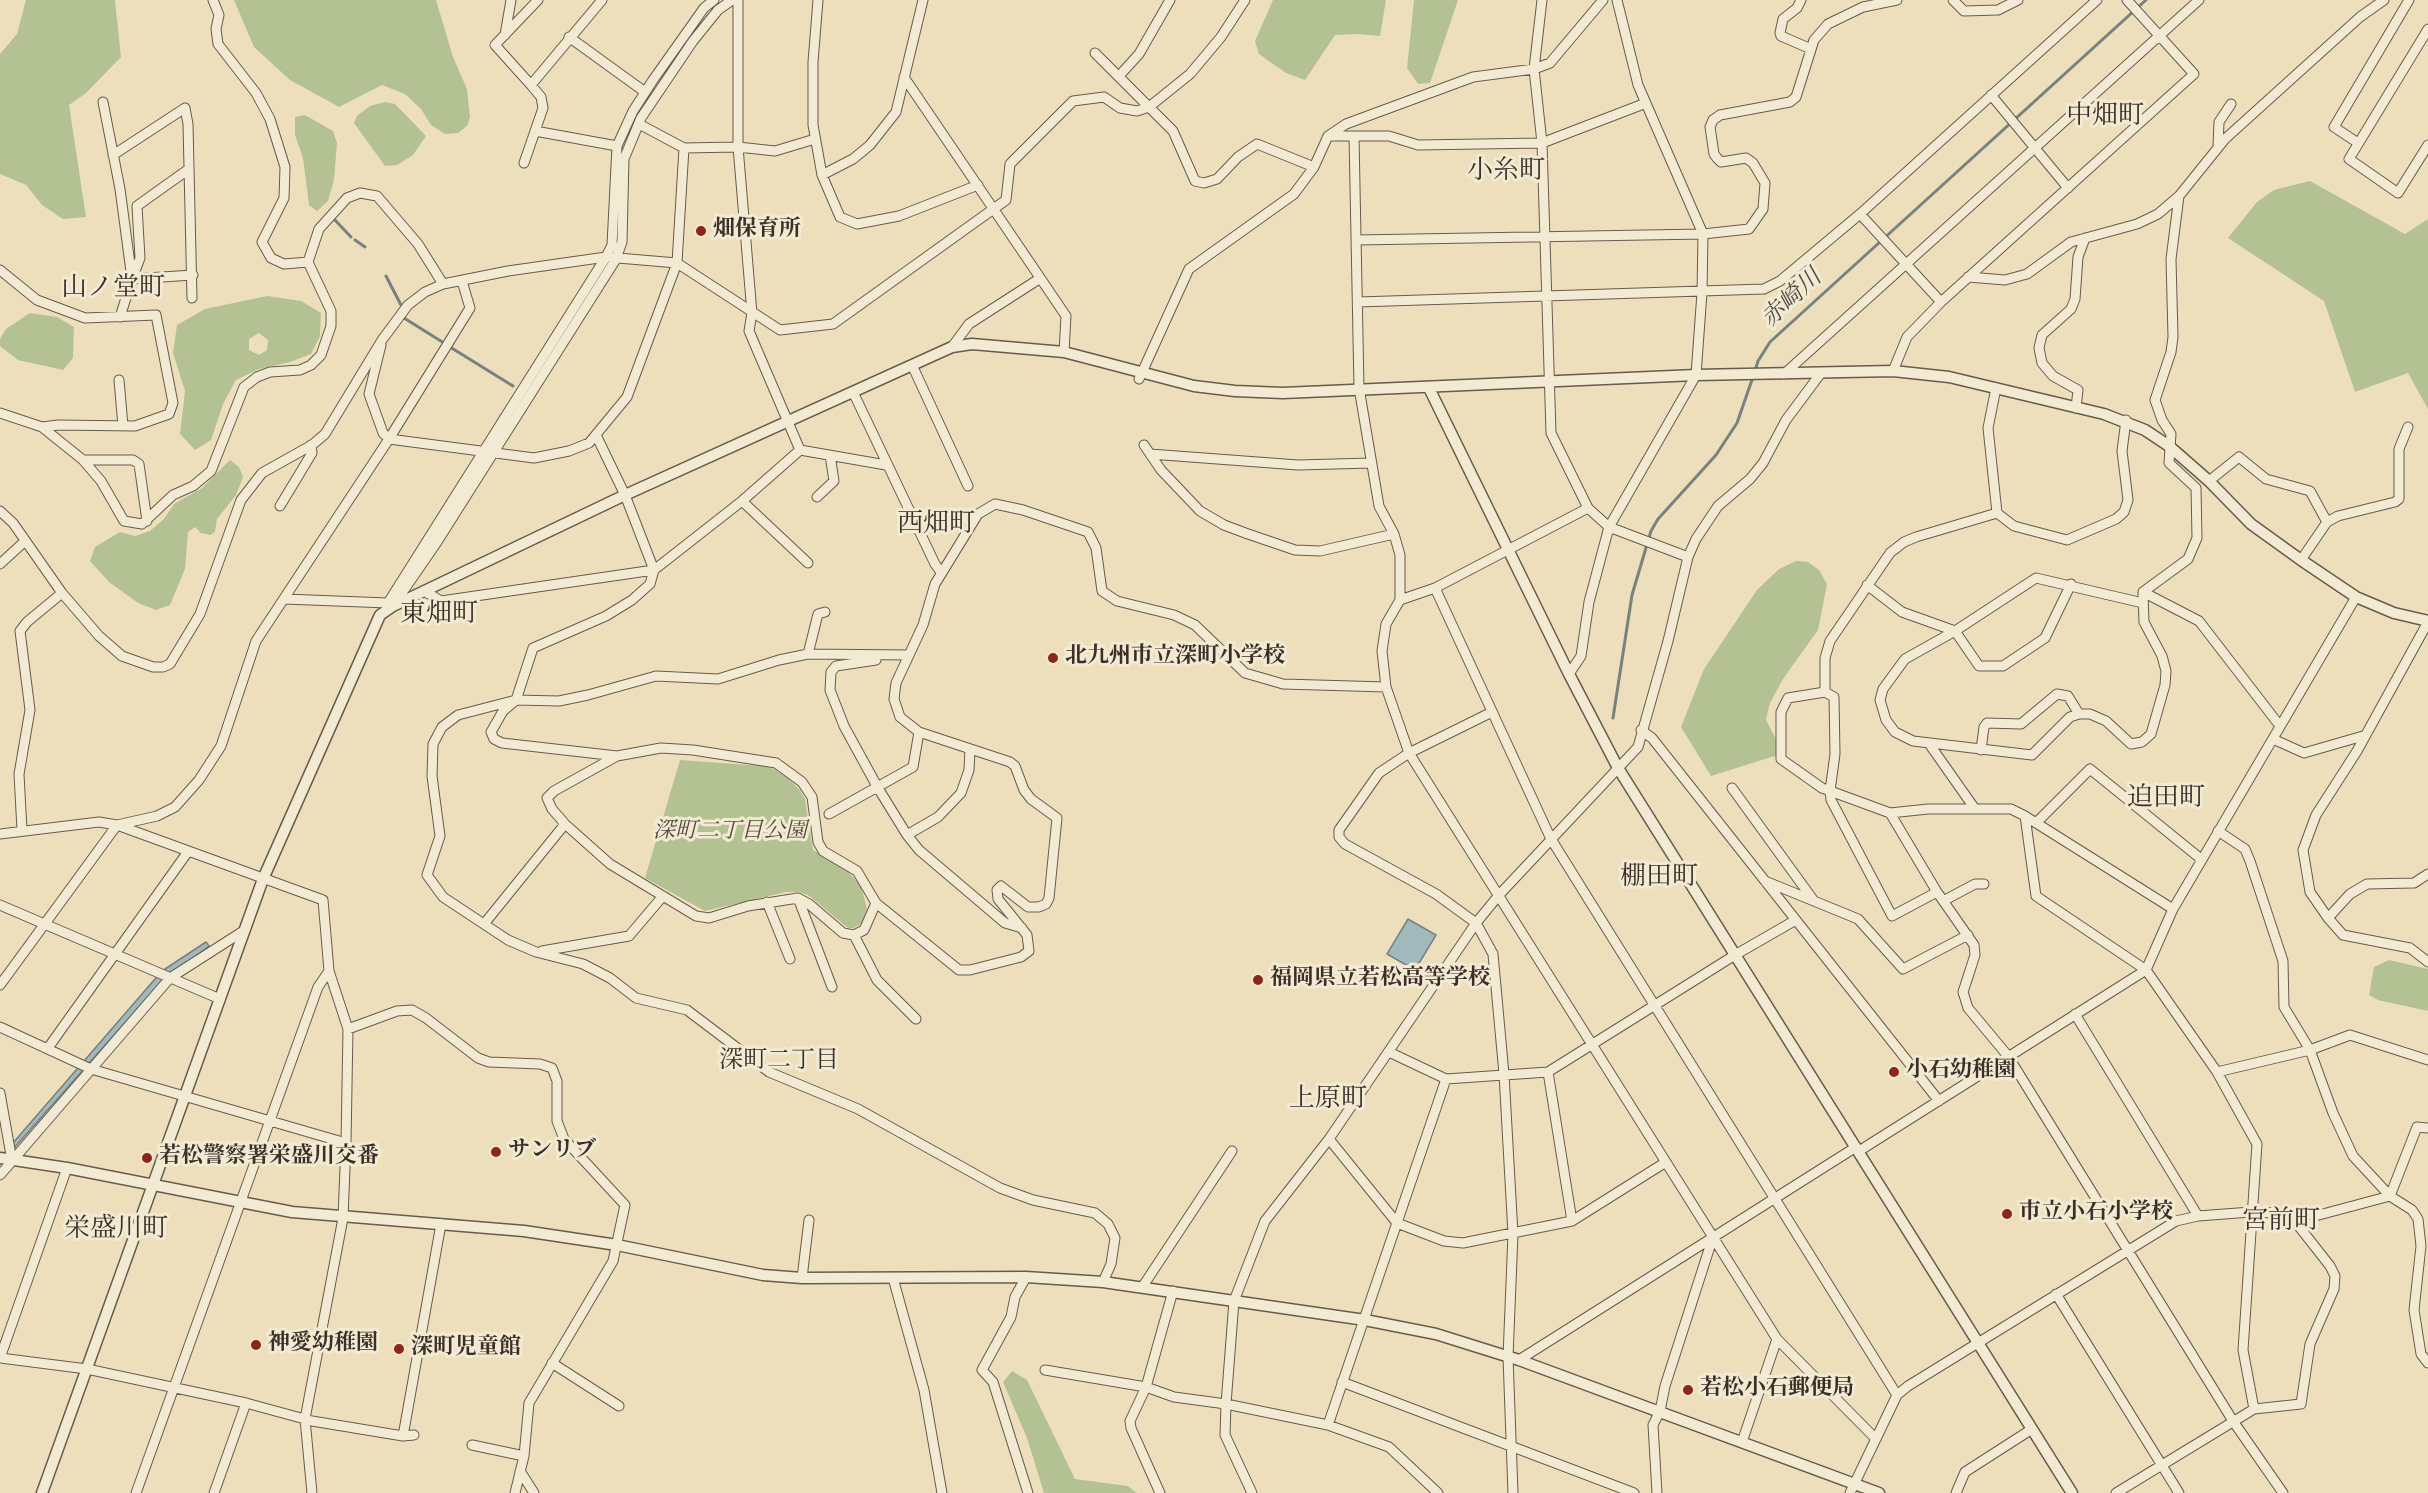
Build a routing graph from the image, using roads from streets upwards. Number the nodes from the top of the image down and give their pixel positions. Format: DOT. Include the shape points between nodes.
graph roads {
  1 [pos="213,0"];
  2 [pos="511,0"];
  3 [pos="538,0"];
  4 [pos="603,0"];
  5 [pos="714,0"];
  6 [pos="732,0"];
  7 [pos="738,0"];
  8 [pos="818,0"];
  9 [pos="923,0"];
  10 [pos="1170,0"];
  11 [pos="1245,0"];
  12 [pos="1542,0"];
  13 [pos="1603,0"];
  14 [pos="1617,0"];
  15 [pos="1801,0"];
  16 [pos="1897,0"];
  17 [pos="1953,0"];
  18 [pos="2018,0"];
  19 [pos="2097,0"];
  20 [pos="2127,0"];
  21 [pos="2199,0"];
  22 [pos="2384,0"];
  23 [pos="2409,0"];
  24 [pos="1860,3"];
  25 [pos="2428,29"];
  26 [pos="505,35"];
  27 [pos="2160,35"];
  28 [pos="570,37"];
  29 [pos="1811,49"];
  30 [pos="1095,53"];
  31 [pos="1534,69"];
  32 [pos="1119,76"];
  33 [pos="904,77"];
  34 [pos="531,85"];
  35 [pos="645,92"];
  36 [pos="1991,95"];
  37 [pos="103,102"];
  38 [pos="1646,103"];
  39 [pos="2231,104"];
  40 [pos="1149,107"];
  41 [pos="639,124"];
  42 [pos="535,131"];
  43 [pos="1328,136"];
  44 [pos="1354,136"];
  45 [pos="815,139"];
  46 [pos="1542,143"];
  47 [pos="2358,143"];
  48 [pos="617,146"];
  49 [pos="2428,146"];
  50 [pos="738,147"];
  51 [pos="2218,147"];
  52 [pos="684,148"];
  53 [pos="2035,148"];
  54 [pos="113,155"];
  55 [pos="524,163"];
  56 [pos="1314,167"];
  57 [pos="186,171"];
  58 [pos="822,175"];
  59 [pos="978,185"];
  60 [pos="2068,188"];
  61 [pos="2179,196"];
  62 [pos="994,209"];
  63 [pos="1860,214"];
  64 [pos="1703,234"];
  65 [pos="1545,237"];
  66 [pos="2085,238"];
  67 [pos="1356,240"];
  68 [pos="606,257"];
  69 [pos="616,259"];
  70 [pos="308,262"];
  71 [pos="677,263"];
  72 [pos="1906,265"];
  73 [pos="0,270"];
  74 [pos="193,275"];
  75 [pos="1968,277"];
  76 [pos="132,279"];
  77 [pos="1039,279"];
  78 [pos="462,281"];
  79 [pos="443,284"];
  80 [pos="1702,293"];
  81 [pos="1548,297"];
  82 [pos="192,298"];
  83 [pos="1358,302"];
  84 [pos="1941,302"];
  85 [pos="752,313"];
  86 [pos="120,317"];
  87 [pos="382,340"];
  88 [pos="952,347"];
  89 [pos="1064,352"];
  90 [pos="912,365"];
  91 [pos="1893,371"];
  92 [pos="1821,373"];
  93 [pos="1784,374"];
  94 [pos="1695,375"];
  95 [pos="1141,376"];
  96 [pos="119,380"];
  97 [pos="1550,381"];
  98 [pos="1359,388"];
  99 [pos="1429,388"];
  100 [pos="1996,388"];
  101 [pos="853,392"];
  102 [pos="2076,408"];
  103 [pos="0,413"];
  104 [pos="2126,420"];
  105 [pos="789,421"];
  106 [pos="123,426"];
  107 [pos="42,427"];
  108 [pos="2408,427"];
  109 [pos="596,435"];
  110 [pos="390,439"];
  111 [pos="311,445"];
  112 [pos="1144,445"];
  113 [pos="2169,446"];
  114 [pos="800,450"];
  115 [pos="489,452"];
  116 [pos="1150,454"];
  117 [pos="830,455"];
  118 [pos="83,460"];
  119 [pos="1371,463"];
  120 [pos="886,465"];
  121 [pos="2209,481"];
  122 [pos="968,486"];
  123 [pos="625,495"];
  124 [pos="817,496"];
  125 [pos="742,501"];
  126 [pos="280,506"];
  127 [pos="1588,508"];
  128 [pos="0,511"];
  129 [pos="1997,513"];
  130 [pos="147,521"];
  131 [pos="2327,522"];
  132 [pos="1609,527"];
  133 [pos="1394,534"];
  134 [pos="24,542"];
  135 [pos="1510,551"];
  136 [pos="1688,557"];
  137 [pos="2301,560"];
  138 [pos="808,562"];
  139 [pos="0,564"];
  140 [pos="654,570"];
  141 [pos="941,572"];
  142 [pos="2071,584"];
  143 [pos="1867,585"];
  144 [pos="1435,588"];
  145 [pos="424,591"];
  146 [pos="2143,592"];
  147 [pos="62,593"];
  148 [pos="2356,597"];
  149 [pos="284,599"];
  150 [pos="1400,600"];
  151 [pos="2143,603"];
  152 [pos="390,605"];
  153 [pos="825,612"];
  154 [pos="2428,622"];
  155 [pos="1954,631"];
  156 [pos="808,654"];
  157 [pos="908,655"];
  158 [pos="887,656"];
  159 [pos="1569,674"];
  160 [pos="1386,687"];
  161 [pos="1825,692"];
  162 [pos="516,700"];
  163 [pos="1492,712"];
  164 [pos="2079,714"];
  165 [pos="2280,726"];
  166 [pos="1641,730"];
  167 [pos="919,732"];
  168 [pos="2363,736"];
  169 [pos="2273,739"];
  170 [pos="1930,745"];
  171 [pos="970,749"];
  172 [pos="1981,750"];
  173 [pos="1409,753"];
  174 [pos="617,756"];
  175 [pos="1618,768"];
  176 [pos="878,788"];
  177 [pos="1732,788"];
  178 [pos="1830,791"];
  179 [pos="1975,809"];
  180 [pos="1890,813"];
  181 [pos="829,814"];
  182 [pos="2025,816"];
  183 [pos="2037,823"];
  184 [pos="565,824"];
  185 [pos="117,825"];
  186 [pos="22,830"];
  187 [pos="2218,831"];
  188 [pos="0,834"];
  189 [pos="907,835"];
  190 [pos="1551,839"];
  191 [pos="187,853"];
  192 [pos="2201,859"];
  193 [pos="2428,874"];
  194 [pos="263,879"];
  195 [pos="1763,880"];
  196 [pos="1983,884"];
  197 [pos="1937,892"];
  198 [pos="1499,895"];
  199 [pos="663,896"];
  200 [pos="798,898"];
  201 [pos="767,902"];
  202 [pos="1943,902"];
  203 [pos="876,903"];
  204 [pos="1816,903"];
  205 [pos="0,905"];
  206 [pos="2173,909"];
  207 [pos="2328,918"];
  208 [pos="1794,921"];
  209 [pos="1476,923"];
  210 [pos="484,924"];
  211 [pos="45,925"];
  212 [pos="1022,928"];
  213 [pos="245,930"];
  214 [pos="854,935"];
  215 [pos="1968,935"];
  216 [pos="536,951"];
  217 [pos="115,955"];
  218 [pos="1735,955"];
  219 [pos="790,959"];
  220 [pos="2428,962"];
  221 [pos="2146,970"];
  222 [pos="329,971"];
  223 [pos="170,978"];
  224 [pos="0,985"];
  225 [pos="832,987"];
  226 [pos="220,999"];
  227 [pos="1655,1004"];
  228 [pos="2075,1014"];
  229 [pos="916,1019"];
  230 [pos="0,1027"];
  231 [pos="348,1029"];
  232 [pos="1592,1044"];
  233 [pos="48,1048"];
  234 [pos="2310,1050"];
  235 [pos="1389,1052"];
  236 [pos="2008,1056"];
  237 [pos="2428,1060"];
  238 [pos="91,1069"];
  239 [pos="1548,1072"];
  240 [pos="2217,1072"];
  241 [pos="1504,1074"];
  242 [pos="1446,1079"];
  243 [pos="0,1093"];
  244 [pos="186,1095"];
  245 [pos="1939,1101"];
  246 [pos="270,1121"];
  247 [pos="2428,1128"];
  248 [pos="1329,1139"];
  249 [pos="346,1143"];
  250 [pos="1857,1149"];
  251 [pos="1232,1151"];
  252 [pos="0,1158"];
  253 [pos="12,1161"];
  254 [pos="1666,1162"];
  255 [pos="68,1168"];
  256 [pos="0,1175"];
  257 [pos="155,1185"];
  258 [pos="2390,1196"];
  259 [pos="1776,1197"];
  260 [pos="242,1200"];
  261 [pos="2252,1212"];
  262 [pos="2290,1215"];
  263 [pos="2198,1216"];
  264 [pos="343,1218"];
  265 [pos="808,1220"];
  266 [pos="1572,1221"];
  267 [pos="1397,1223"];
  268 [pos="441,1224"];
  269 [pos="1514,1234"];
  270 [pos="1713,1237"];
  271 [pos="617,1245"];
  272 [pos="2130,1250"];
  273 [pos="1026,1276"];
  274 [pos="802,1278"];
  275 [pos="893,1278"];
  276 [pos="1103,1282"];
  277 [pos="1143,1286"];
  278 [pos="1173,1291"];
  279 [pos="2056,1294"];
  280 [pos="1234,1301"];
  281 [pos="1365,1320"];
  282 [pos="1777,1339"];
  283 [pos="1978,1343"];
  284 [pos="1513,1358"];
  285 [pos="552,1363"];
  286 [pos="2428,1364"];
  287 [pos="87,1369"];
  288 [pos="1045,1370"];
  289 [pos="1342,1382"];
  290 [pos="175,1387"];
  291 [pos="1146,1387"];
  292 [pos="1897,1395"];
  293 [pos="246,1403"];
  294 [pos="1226,1404"];
  295 [pos="619,1406"];
  296 [pos="2254,1409"];
  297 [pos="1660,1411"];
  298 [pos="305,1419"];
  299 [pos="2233,1421"];
  300 [pos="1328,1425"];
  301 [pos="2032,1429"];
  302 [pos="414,1435"];
  303 [pos="403,1436"];
  304 [pos="1875,1438"];
  305 [pos="1742,1442"];
  306 [pos="472,1445"];
  307 [pos="1509,1446"];
  308 [pos="524,1456"];
  309 [pos="2162,1464"];
  310 [pos="520,1471"];
  311 [pos="1851,1488"];
  312 [pos="42,1493"];
  313 [pos="136,1493"];
  314 [pos="214,1493"];
  315 [pos="312,1493"];
  316 [pos="515,1493"];
  317 [pos="534,1493"];
  318 [pos="942,1493"];
  319 [pos="1028,1493"];
  320 [pos="1160,1493"];
  321 [pos="1252,1493"];
  322 [pos="1437,1493"];
  323 [pos="1513,1493"];
  324 [pos="1634,1493"];
  325 [pos="1657,1493"];
  326 [pos="1879,1493"];
  327 [pos="1956,1493"];
  328 [pos="2072,1493"];
  329 [pos="2116,1493"];
  330 [pos="2180,1493"];
  331 [pos="2283,1493"];
  1 -- 70 [label="street" via="219,15 218,44 256,93 270,119 285,167 284,198 262,242 271,258 284,264"];
  2 -- 26 [label="street"];
  3 -- 26 [label="street"];
  4 -- 28 [label="street"];
  5 -- 35 [label="street" via="704,8"];
  6 -- 41 [label="street" via="718,10 693,41"];
  7 -- 50 [label="street"];
  8 -- 45 [label="street" via="813,62"];
  9 -- 33 [label="street"];
  10 -- 32 [label="street" via="1139,54"];
  11 -- 40 [label="street" via="1190,74"];
  12 -- 31 [label="street"];
  13 -- 31 [label="street" via="1550,63"];
  14 -- 38 [label="street"];
  15 -- 29 [label="street" via="1783,19 1780,33"];
  16 -- 24 [label="street"];
  17 -- 18 [label="street" via="1964,11 1998,10"];
  19 -- 36 [label="street"];
  20 -- 27 [label="street"];
  21 -- 27 [label="street"];
  22 -- 51 [label="street" via="2360,17"];
  23 -- 47 [label="street" via="2334,127"];
  24 -- 29 [label="street" via="1828,24"];
  25 -- 47 [label="street"];
  26 -- 34 [label="street" via="495,45"];
  27 -- 53 [label="street"];
  27 -- 60 [label="street" via="2194,74"];
  28 -- 34 [label="street"];
  28 -- 35 [label="street"];
  29 -- 64 [label="street" via="1796,97 1790,102 1720,115 1713,120 1710,127 1714,154 1721,162 1746,158 1754,163 1761,173 1766,195 1763,209 1749,229"];
  30 -- 32 [label="street"];
  31 -- 43 [label="street" via="1473,77 1346,124"];
  31 -- 46 [label="street"];
  32 -- 40 [label="street"];
  33 -- 58 [label="street" via="896,112 884,128 853,159"];
  33 -- 59 [label="street"];
  34 -- 42 [label="street" via="541,97 543,108"];
  35 -- 48 [label="street"];
  36 -- 53 [label="street"];
  36 -- 63 [label="street"];
  37 -- 54 [label="street"];
  38 -- 46 [label="street"];
  38 -- 64 [label="street"];
  39 -- 51 [label="street" via="2219,122"];
  40 -- 56 [label="street" via="1173,131 1195,181 1217,179 1257,144"];
  40 -- 62 [label="street" via="1137,111 1120,108 1104,97 1073,101 1010,164 1006,200"];
  41 -- 52 [label="street"];
  41 -- 69 [label="street" via="624,159 622,242"];
  42 -- 48 [label="street"];
  42 -- 55 [label="street"];
  43 -- 44 [label="street"];
  43 -- 56 [label="street"];
  44 -- 46 [label="street" via="1389,136 1418,145"];
  44 -- 67 [label="street"];
  45 -- 50 [label="street" via="775,151"];
  45 -- 58 [label="street"];
  46 -- 65 [label="street"];
  47 -- 49 [label="street" via="2349,159 2398,193"];
  48 -- 68 [label="street" via="612,245"];
  50 -- 52 [label="street"];
  50 -- 85 [label="street"];
  51 -- 61 [label="street"];
  52 -- 71 [label="street"];
  53 -- 60 [label="street"];
  53 -- 72 [label="street"];
  54 -- 74 [label="street" via="185,108"];
  54 -- 76 [label="street"];
  56 -- 95 [label="street" via="1294,194 1189,268"];
  57 -- 76 [label="street" via="137,206 141,258"];
  58 -- 59 [label="street" via="840,217 857,224 899,216"];
  59 -- 62 [label="street"];
  60 -- 75 [label="street"];
  61 -- 66 [label="street" via="2158,214 2137,224"];
  61 -- 113 [label="street" via="2171,259 2173,337 2156,400 2171,434"];
  62 -- 77 [label="street"];
  62 -- 85 [label="street" via="833,324 780,330"];
  63 -- 72 [label="street"];
  63 -- 80 [label="street" via="1764,289"];
  64 -- 65 [label="street"];
  64 -- 80 [label="street"];
  65 -- 67 [label="street"];
  65 -- 81 [label="street"];
  66 -- 75 [label="street" via="2071,242 2027,274 2005,280"];
  66 -- 102 [label="street" via="2078,257 2071,309 2042,335 2039,348 2043,363 2053,376 2078,390"];
  67 -- 83 [label="street"];
  68 -- 69 [label="street"];
  68 -- 78 [label="street"];
  68 -- 115 [label="street"];
  69 -- 71 [label="street"];
  69 -- 115 [label="street"];
  70 -- 79 [label="street" via="319,229 347,198 360,193 377,196 390,209"];
  70 -- 130 [label="street" via="331,311 331,326 321,355 300,370 270,372 244,387 211,471 193,486 173,495"];
  71 -- 85 [label="street"];
  71 -- 109 [label="street" via="627,397"];
  72 -- 84 [label="street"];
  72 -- 93 [label="street"];
  73 -- 86 [label="street" via="37,300 84,318"];
  74 -- 76 [label="street"];
  74 -- 82 [label="street"];
  75 -- 84 [label="street"];
  76 -- 86 [label="street"];
  77 -- 88 [label="street" via="969,324"];
  77 -- 89 [label="street" via="1066,316"];
  78 -- 79 [label="street"];
  78 -- 110 [label="street" via="470,308"];
  79 -- 87 [label="street" via="408,306"];
  80 -- 81 [label="street"];
  80 -- 94 [label="street"];
  81 -- 83 [label="street"];
  81 -- 97 [label="street"];
  83 -- 98 [label="street"];
  84 -- 91 [label="street" via="1907,338"];
  85 -- 105 [label="street" via="749,331"];
  86 -- 106 [label="street" via="156,315 173,403 169,414 157,420"];
  87 -- 110 [label="street" via="369,394 383,433"];
  87 -- 111 [label="street" via="325,434"];
  88 -- 89 [label="street" via="972,344"];
  88 -- 90 [label="street"];
  89 -- 95 [label="street"];
  90 -- 101 [label="street"];
  90 -- 122 [label="street"];
  91 -- 92 [label="street"];
  91 -- 100 [label="street" via="1949,377"];
  92 -- 93 [label="street"];
  92 -- 136 [label="street" via="1786,420 1763,463 1706,522"];
  93 -- 94 [label="street"];
  94 -- 97 [label="street"];
  94 -- 132 [label="street"];
  95 -- 98 [label="street" via="1235,392"];
  96 -- 106 [label="street"];
  97 -- 99 [label="street"];
  97 -- 127 [label="street" via="1551,433"];
  98 -- 99 [label="street"];
  98 -- 119 [label="street"];
  99 -- 135 [label="street"];
  100 -- 102 [label="street"];
  100 -- 129 [label="street" via="1988,428"];
  101 -- 105 [label="street"];
  101 -- 120 [label="street"];
  102 -- 104 [label="street"];
  103 -- 107 [label="street"];
  104 -- 113 [label="street"];
  104 -- 129 [label="street" via="2122,451 2128,500 2124,512 2116,519 2067,540 2014,526"];
  105 -- 114 [label="street"];
  105 -- 123 [label="street"];
  106 -- 107 [label="street"];
  107 -- 118 [label="street"];
  108 -- 131 [label="street" via="2399,449 2399,499"];
  109 -- 115 [label="street" via="589,443 569,451 534,458"];
  109 -- 123 [label="street"];
  110 -- 115 [label="street"];
  110 -- 149 [label="street"];
  111 -- 126 [label="street" via="312,453"];
  111 -- 147 [label="street" via="262,472 241,500 200,614 170,664 153,667 122,656"];
  112 -- 116 [label="street"];
  113 -- 121 [label="street"];
  113 -- 146 [label="street" via="2169,463 2196,488 2197,538 2188,560"];
  114 -- 117 [label="street"];
  114 -- 125 [label="street"];
  115 -- 152 [label="street"];
  116 -- 119 [label="street" via="1299,465"];
  116 -- 133 [label="street" via="1200,511 1224,525 1295,550 1320,551"];
  117 -- 120 [label="street"];
  117 -- 124 [label="street" via="834,481"];
  118 -- 130 [label="street" via="101,481 124,522"];
  118 -- 130 [label="street" via="133,460 139,464"];
  119 -- 133 [label="street" via="1379,506"];
  120 -- 141 [label="street"];
  121 -- 131 [label="street" via="2239,457 2266,479 2310,491"];
  121 -- 137 [label="street" via="2251,524"];
  123 -- 140 [label="street"];
  123 -- 145 [label="street"];
  125 -- 138 [label="street"];
  125 -- 140 [label="street"];
  127 -- 132 [label="street"];
  127 -- 135 [label="street"];
  128 -- 134 [label="street"];
  129 -- 143 [label="street" via="1904,542"];
  131 -- 137 [label="street"];
  132 -- 136 [label="street"];
  132 -- 159 [label="street" via="1588,602 1581,656"];
  133 -- 150 [label="street" via="1400,555"];
  134 -- 139 [label="street"];
  134 -- 147 [label="street"];
  135 -- 144 [label="street"];
  135 -- 159 [label="street"];
  136 -- 166 [label="street"];
  137 -- 148 [label="street"];
  140 -- 145 [label="street" via="441,601"];
  140 -- 162 [label="street" via="650,584 632,600 606,616 533,648"];
  141 -- 157 [label="street"];
  141 -- 160 [label="street" via="978,514 996,504 1023,510 1088,532 1096,548 1102,591 1118,602 1174,615 1195,626 1245,673 1283,684"];
  142 -- 151 [label="street"];
  142 -- 155 [label="street" via="2036,578"];
  142 -- 155 [label="street" via="2045,638 2003,666 1979,666"];
  143 -- 155 [label="street" via="1902,612"];
  143 -- 161 [label="street" via="1830,641 1825,658"];
  144 -- 150 [label="street"];
  144 -- 163 [label="street"];
  145 -- 152 [label="street"];
  146 -- 151 [label="street"];
  146 -- 165 [label="street" via="2199,621"];
  147 -- 186 [label="street" via="20,631 30,710 19,774"];
  148 -- 154 [label="street"];
  148 -- 165 [label="street"];
  149 -- 152 [label="street"];
  149 -- 185 [label="street" via="256,641 221,746 199,780 175,807 158,816"];
  150 -- 160 [label="street" via="1386,624 1382,651"];
  151 -- 164 [label="street" via="2144,622 2166,671 2151,734 2142,742 2131,744 2106,721"];
  152 -- 194 [label="street" via="380,615"];
  153 -- 156 [label="street" via="818,614"];
  154 -- 168 [label="street"];
  155 -- 170 [label="street" via="1905,659 1883,689 1880,700 1895,732"];
  156 -- 158 [label="street"];
  156 -- 162 [label="street" via="718,679 656,676 559,701"];
  157 -- 158 [label="street"];
  157 -- 167 [label="street" via="894,699 900,717"];
  158 -- 176 [label="street" via="836,666 831,672 830,690 844,726"];
  159 -- 175 [label="street"];
  160 -- 173 [label="street"];
  161 -- 178 [label="street" via="1834,697 1835,754"];
  161 -- 178 [label="street" via="1788,698 1781,712 1779,761"];
  162 -- 174 [label="street" via="503,711 491,732 494,739"];
  162 -- 210 [label="street" via="458,715 442,727 433,744 432,776 440,836 427,875 443,897"];
  163 -- 173 [label="street"];
  163 -- 190 [label="street"];
  164 -- 172 [label="street" via="2070,717 2032,755"];
  164 -- 172 [label="street" via="2068,696 2057,694 2021,724 1987,723"];
  165 -- 169 [label="street"];
  166 -- 175 [label="street" via="1638,747"];
  166 -- 195 [label="street" via="1652,738"];
  167 -- 171 [label="street"];
  167 -- 176 [label="street" via="913,767"];
  168 -- 169 [label="street" via="2304,753"];
  168 -- 207 [label="street" via="2316,815 2303,850 2310,892"];
  169 -- 187 [label="street"];
  170 -- 172 [label="street"];
  170 -- 179 [label="street"];
  171 -- 189 [label="street" via="969,770 961,793 938,817"];
  171 -- 212 [label="street" via="1016,766 1024,790 1057,818 1046,904 1028,907 1001,886 997,890 998,899"];
  173 -- 198 [label="street"];
  173 -- 209 [label="street" via="1379,773 1339,830 1339,837 1436,894"];
  174 -- 184 [label="street" via="548,798"];
  174 -- 203 [label="street" via="661,748 776,763 802,782 812,797 818,842 823,850 857,871"];
  175 -- 190 [label="street"];
  175 -- 218 [label="street"];
  176 -- 181 [label="street"];
  176 -- 189 [label="street"];
  177 -- 204 [label="street"];
  178 -- 180 [label="street"];
  178 -- 197 [label="street" via="1892,916"];
  179 -- 180 [label="street"];
  179 -- 182 [label="street" via="2011,809"];
  180 -- 197 [label="street"];
  182 -- 183 [label="street"];
  182 -- 221 [label="street" via="2036,896"];
  183 -- 192 [label="street" via="2090,769"];
  183 -- 206 [label="street"];
  184 -- 199 [label="street" via="610,864"];
  184 -- 210 [label="street"];
  185 -- 186 [label="street" via="99,822"];
  185 -- 191 [label="street"];
  185 -- 211 [label="street"];
  186 -- 188 [label="street"];
  187 -- 192 [label="street"];
  187 -- 234 [label="street" via="2245,849 2283,960 2284,1007"];
  189 -- 212 [label="street" via="919,850 1005,923"];
  190 -- 198 [label="street"];
  190 -- 227 [label="street"];
  191 -- 194 [label="street"];
  191 -- 217 [label="street"];
  192 -- 206 [label="street"];
  193 -- 207 [label="street" via="2414,883 2367,884 2350,894"];
  194 -- 213 [label="street"];
  194 -- 222 [label="street" via="322,900"];
  195 -- 204 [label="street"];
  195 -- 208 [label="street"];
  196 -- 202 [label="street" via="1975,884"];
  197 -- 202 [label="street"];
  198 -- 209 [label="street"];
  198 -- 232 [label="street"];
  199 -- 201 [label="street" via="696,916 710,918"];
  199 -- 216 [label="street" via="629,936"];
  200 -- 201 [label="street"];
  200 -- 214 [label="street" via="843,933"];
  200 -- 225 [label="street"];
  201 -- 219 [label="street"];
  202 -- 215 [label="street"];
  203 -- 212 [label="street" via="959,970 1021,957 1029,951"];
  203 -- 214 [label="street" via="864,930"];
  204 -- 215 [label="street" via="1858,919 1903,969"];
  205 -- 211 [label="street"];
  206 -- 221 [label="street"];
  207 -- 220 [label="street" via="2343,935 2410,948"];
  208 -- 218 [label="street"];
  208 -- 245 [label="street"];
  209 -- 235 [label="street"];
  209 -- 241 [label="street" via="1492,954"];
  210 -- 216 [label="street" via="508,940"];
  211 -- 217 [label="street"];
  211 -- 224 [label="street"];
  213 -- 223 [label="street"];
  213 -- 226 [label="street"];
  214 -- 229 [label="street" via="877,980"];
  215 -- 236 [label="street" via="1975,955 1963,992 1968,1008"];
  216 -- 276 [label="street" via="583,963 636,998 687,1010 769,1072 858,1109 1000,1188 1033,1200 1095,1213 1108,1224 1115,1238"];
  217 -- 223 [label="street"];
  217 -- 233 [label="street"];
  218 -- 227 [label="street"];
  218 -- 250 [label="street"];
  221 -- 228 [label="street"];
  221 -- 240 [label="street"];
  222 -- 231 [label="street"];
  222 -- 246 [label="street" via="318,987"];
  223 -- 226 [label="street"];
  223 -- 238 [label="street"];
  226 -- 244 [label="street"];
  227 -- 232 [label="street"];
  227 -- 259 [label="street"];
  228 -- 236 [label="street"];
  228 -- 263 [label="street"];
  230 -- 233 [label="street"];
  231 -- 249 [label="street"];
  231 -- 271 [label="street" via="397,1011 412,1010 478,1058 552,1068 557,1081 557,1121 564,1139 625,1205"];
  232 -- 239 [label="street"];
  232 -- 254 [label="street"];
  233 -- 238 [label="street"];
  234 -- 237 [label="street" via="2356,1035"];
  234 -- 240 [label="street"];
  234 -- 258 [label="street" via="2332,1113 2353,1156"];
  235 -- 242 [label="street"];
  235 -- 248 [label="street"];
  236 -- 245 [label="street"];
  236 -- 272 [label="street"];
  238 -- 244 [label="street"];
  238 -- 253 [label="street"];
  239 -- 241 [label="street"];
  239 -- 266 [label="street"];
  240 -- 261 [label="street" via="2257,1144"];
  241 -- 242 [label="street"];
  241 -- 269 [label="street"];
  242 -- 267 [label="street"];
  243 -- 253 [label="street"];
  244 -- 246 [label="street"];
  244 -- 257 [label="street"];
  245 -- 250 [label="street"];
  246 -- 249 [label="street"];
  246 -- 260 [label="street"];
  247 -- 258 [label="street" via="2417,1127"];
  248 -- 267 [label="street"];
  248 -- 280 [label="street" via="1265,1221"];
  249 -- 264 [label="street"];
  250 -- 259 [label="street"];
  250 -- 283 [label="street"];
  251 -- 277 [label="street"];
  252 -- 253 [label="street"];
  253 -- 255 [label="street"];
  253 -- 256 [label="street"];
  254 -- 266 [label="street"];
  254 -- 270 [label="street"];
  255 -- 257 [label="street"];
  255 -- 287 [label="street" via="0,1358"];
  257 -- 260 [label="street"];
  257 -- 287 [label="street"];
  258 -- 262 [label="street" via="2319,1215"];
  258 -- 286 [label="street" via="2412,1210 2421,1229 2414,1310 2421,1354"];
  259 -- 270 [label="street"];
  259 -- 292 [label="street"];
  260 -- 264 [label="street" via="292,1212"];
  260 -- 290 [label="street"];
  261 -- 262 [label="street"];
  261 -- 263 [label="street"];
  261 -- 296 [label="street" via="2243,1350"];
  262 -- 296 [label="street" via="2330,1266 2335,1276 2334,1289 2310,1344 2301,1404"];
  263 -- 272 [label="street" via="2176,1221"];
  264 -- 268 [label="street"];
  264 -- 298 [label="street"];
  265 -- 274 [label="street"];
  266 -- 269 [label="street"];
  267 -- 269 [label="street" via="1444,1241 1463,1243"];
  267 -- 281 [label="street"];
  268 -- 271 [label="street"];
  268 -- 303 [label="street"];
  269 -- 284 [label="street"];
  270 -- 282 [label="street"];
  270 -- 284 [label="street"];
  270 -- 297 [label="street"];
  271 -- 274 [label="street" via="731,1270"];
  271 -- 285 [label="street" via="613,1261"];
  272 -- 279 [label="street"];
  272 -- 299 [label="street"];
  273 -- 275 [label="street"];
  273 -- 276 [label="street"];
  273 -- 319 [label="street" via="1015,1297 1011,1317 982,1370 993,1382"];
  274 -- 275 [label="street"];
  275 -- 318 [label="street" via="924,1390"];
  276 -- 277 [label="street"];
  277 -- 278 [label="street"];
  278 -- 280 [label="street"];
  278 -- 291 [label="street"];
  279 -- 283 [label="street"];
  279 -- 309 [label="street"];
  280 -- 281 [label="street"];
  280 -- 294 [label="street"];
  281 -- 284 [label="street" via="1436,1334"];
  281 -- 289 [label="street"];
  282 -- 304 [label="street"];
  282 -- 305 [label="street"];
  283 -- 292 [label="street"];
  283 -- 301 [label="street"];
  284 -- 297 [label="street"];
  284 -- 307 [label="street"];
  285 -- 295 [label="street"];
  285 -- 308 [label="street" via="529,1403"];
  287 -- 290 [label="street"];
  287 -- 312 [label="street"];
  288 -- 291 [label="street"];
  289 -- 300 [label="street"];
  289 -- 307 [label="street"];
  290 -- 293 [label="street"];
  290 -- 313 [label="street"];
  291 -- 294 [label="street" via="1174,1397"];
  291 -- 320 [label="street" via="1130,1421"];
  292 -- 304 [label="street"];
  293 -- 298 [label="street"];
  293 -- 314 [label="street"];
  294 -- 300 [label="street"];
  294 -- 321 [label="street" via="1225,1435"];
  296 -- 299 [label="street"];
  297 -- 305 [label="street"];
  297 -- 325 [label="street" via="1653,1425"];
  298 -- 303 [label="street"];
  298 -- 315 [label="street"];
  299 -- 309 [label="street"];
  299 -- 331 [label="street"];
  300 -- 322 [label="street" via="1389,1447"];
  301 -- 327 [label="street" via="1965,1472"];
  301 -- 328 [label="street"];
  302 -- 303 [label="street"];
  304 -- 311 [label="street"];
  305 -- 311 [label="street"];
  306 -- 308 [label="street"];
  307 -- 323 [label="street"];
  307 -- 324 [label="street"];
  308 -- 310 [label="street"];
  309 -- 329 [label="street"];
  309 -- 330 [label="street"];
  310 -- 316 [label="street"];
  310 -- 317 [label="street"];
  311 -- 326 [label="street"];
}
